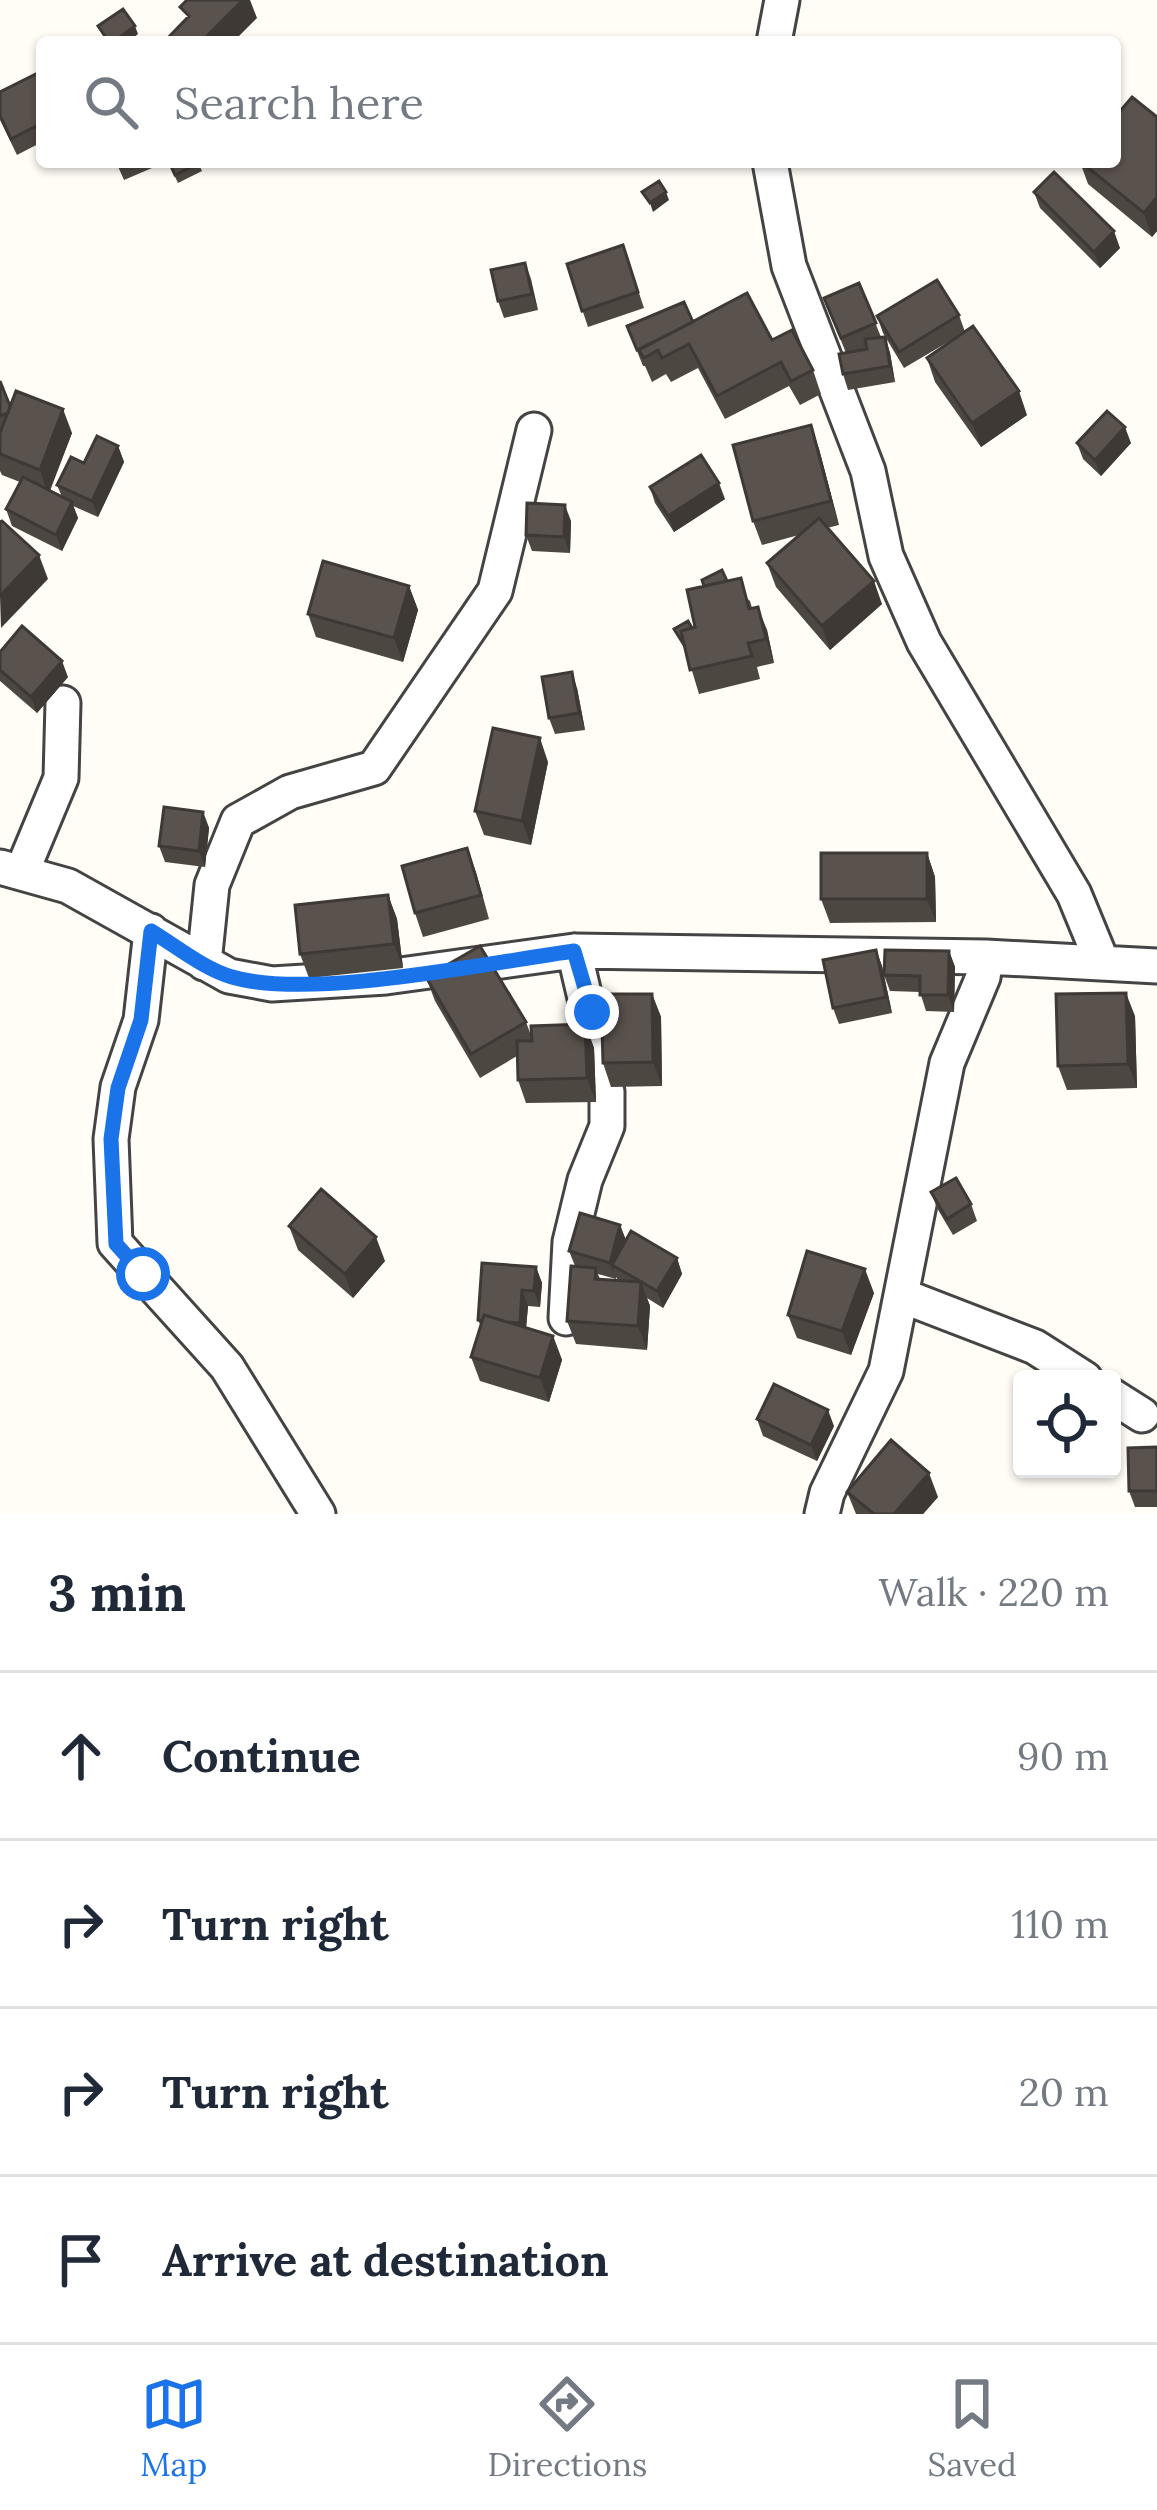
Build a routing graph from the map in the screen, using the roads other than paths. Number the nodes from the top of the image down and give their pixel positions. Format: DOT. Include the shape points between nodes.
graph roads {
  1 [pos="782,0"];
  2 [pos="775,36"];
  3 [pos="771,168"];
  4 [pos="534,430"];
  5 [pos="63,703"];
  6 [pos="11,868"];
  7 [pos="151,931"];
  8 [pos="574,951"];
  9 [pos="986,957"];
  10 [pos="1102,962"];
  11 [pos="204,964"];
  12 [pos="1157,966"];
  13 [pos="903,1296"];
  14 [pos="566,1318"];
  15 [pos="1071,1370"];
  16 [pos="1121,1402"];
  17 [pos="1142,1415"];
  18 [pos="318,1514"];
  19 [pos="822,1514"];
  1 -- 2 [label="street"];
  3 -- 10 [label="street" via="789,266 868,471 886,556 924,642 1074,893"];
  4 -- 11 [label="street" via="495,592 374,768 290,792 238,821 212,885"];
  5 -- 6 [label="street" via="61,778"];
  6 -- 7 [label="street" via="68,886"];
  7 -- 11 [label="street"];
  7 -- 18 [label="street" via="141,1020 111,1139 116,1244 227,1367"];
  8 -- 9 [label="street"];
  8 -- 11 [label="street" via="272,984"];
  8 -- 14 [label="street" via="607,1092 607,1126 570,1242"];
  9 -- 10 [label="street"];
  9 -- 13 [label="street" via="947,1063"];
  10 -- 12 [label="street"];
  13 -- 15 [label="street" via="1036,1347"];
  13 -- 19 [label="street" via="886,1371"];
  16 -- 17 [label="street"];
}
